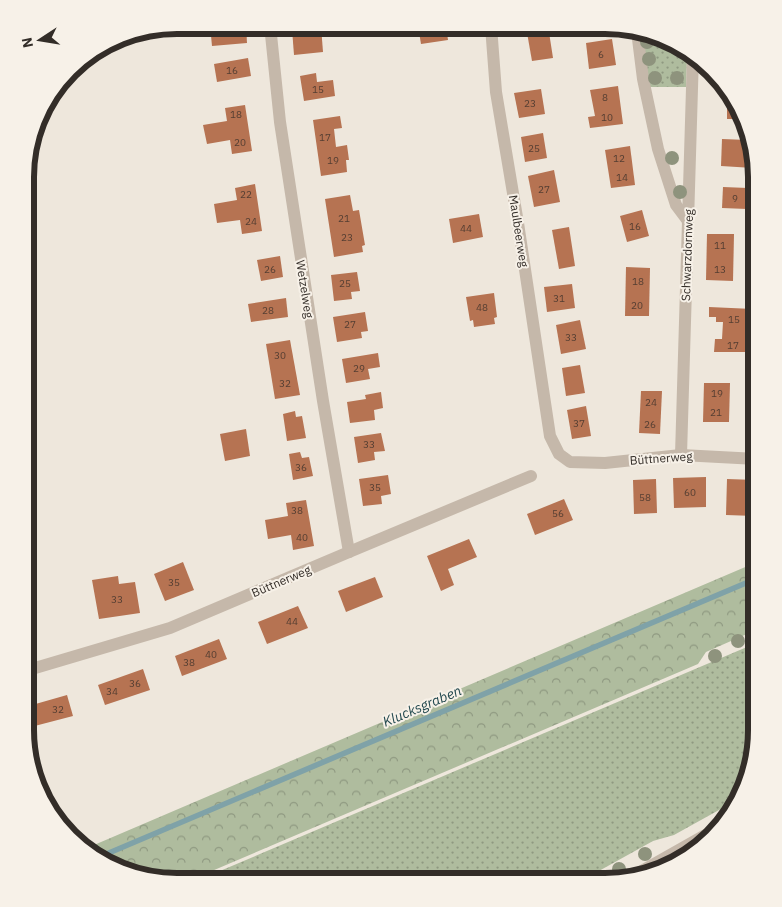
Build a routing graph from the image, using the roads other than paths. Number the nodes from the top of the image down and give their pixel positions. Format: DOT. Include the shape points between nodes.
graph roads {
  1 [pos="271,34"];
  2 [pos="492,34"];
  3 [pos="638,38"];
  4 [pos="693,64"];
  5 [pos="688,221"];
  6 [pos="550,436"];
  7 [pos="681,455"];
  8 [pos="748,459"];
  9 [pos="531,476"];
  10 [pos="349,552"];
  11 [pos="34,668"];
  12 [pos="700,838"];
  13 [pos="650,866"];
  1 -- 10 [label="street, Wetzelweg" via="280,122 322,401"];
  2 -- 6 [label="street, Maulbeerweg" via="496,92"];
  3 -- 5 [label="street" via="658,149 676,205"];
  4 -- 5 [label="street, Schwarzdornweg"];
  5 -- 7 [label="street, Schwarzdornweg"];
  6 -- 7 [label="street, Büttnerweg" via="559,454 570,462 605,463"];
  7 -- 8 [label="street, Büttnerweg"];
  9 -- 10 [label="street, Büttnerweg"];
  10 -- 11 [label="street, Büttnerweg" via="170,628"];
  12 -- 13 [label="street"];
}
